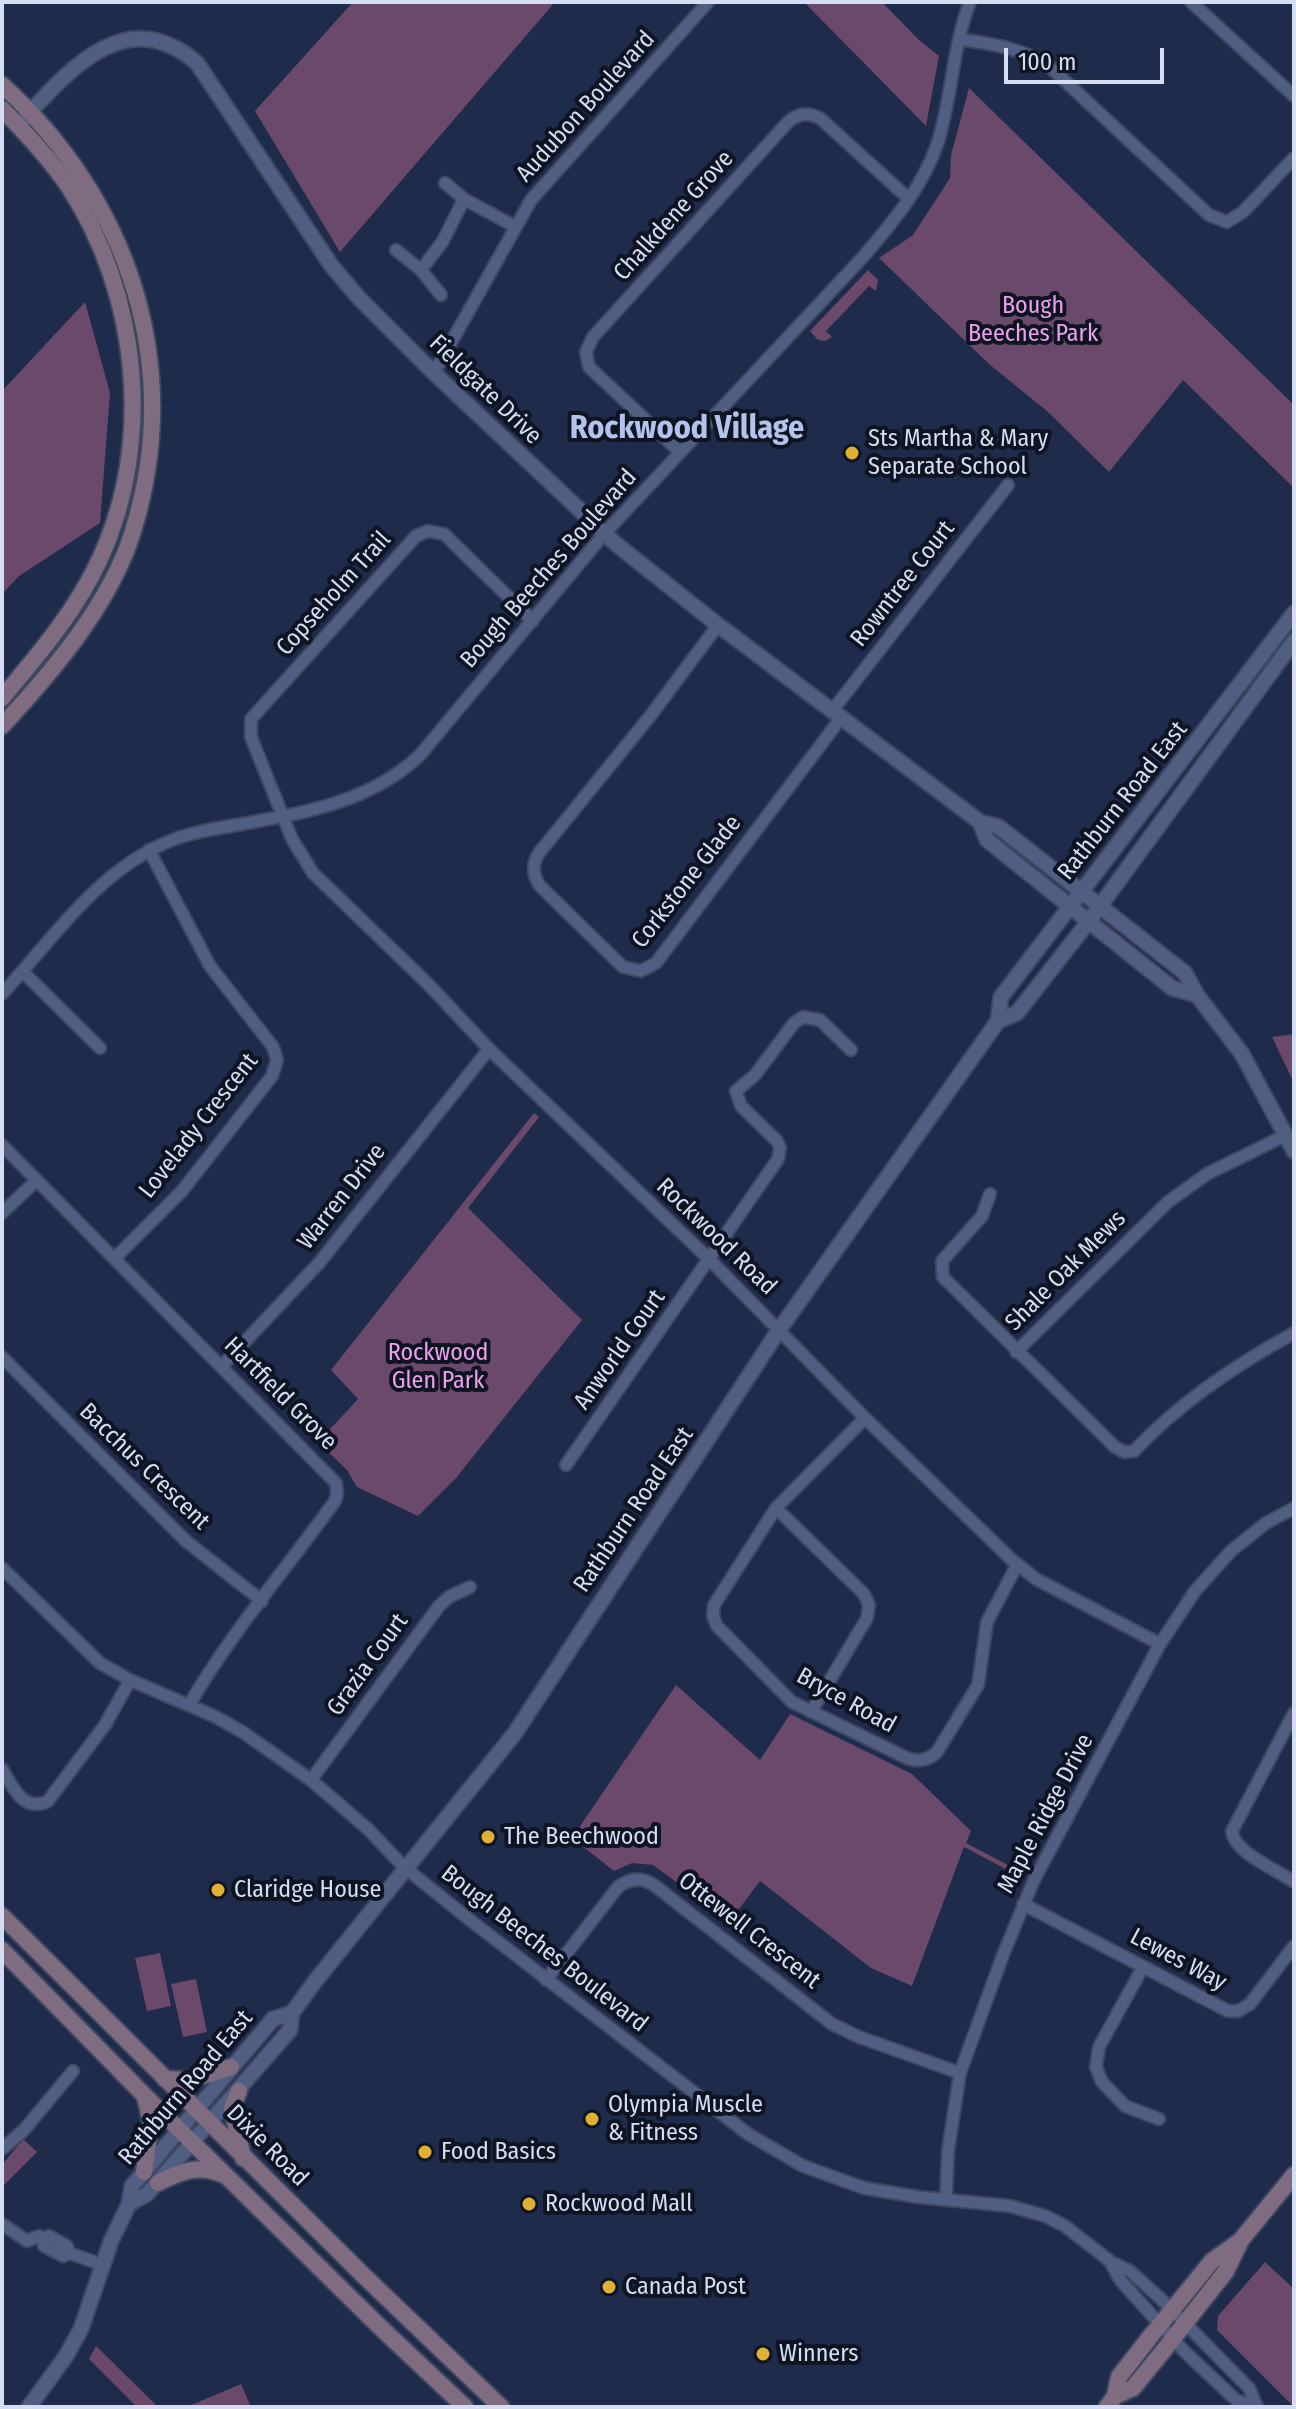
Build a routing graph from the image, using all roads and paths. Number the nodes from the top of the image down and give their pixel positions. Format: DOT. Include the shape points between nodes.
graph roads {
  1 [pos="708,2"];
  2 [pos="970,2"];
  3 [pos="1191,2"];
  4 [pos="959,39"];
  5 [pos="2,85"];
  6 [pos="1294,96"];
  7 [pos="2,109"];
  8 [pos="24,119"];
  9 [pos="1294,158"];
  10 [pos="445,183"];
  11 [pos="464,199"];
  12 [pos="909,199"];
  13 [pos="516,227"];
  14 [pos="396,250"];
  15 [pos="421,270"];
  16 [pos="441,295"];
  17 [pos="434,373"];
  18 [pos="680,452"];
  19 [pos="1008,485"];
  20 [pos="604,534"];
  21 [pos="1294,613"];
  22 [pos="533,621"];
  23 [pos="718,625"];
  24 [pos="1294,641"];
  25 [pos="2,698"];
  26 [pos="836,714"];
  27 [pos="2,726"];
  28 [pos="283,816"];
  29 [pos="980,822"];
  30 [pos="149,850"];
  31 [pos="1081,891"];
  32 [pos="1069,906"];
  33 [pos="1100,907"];
  34 [pos="1089,921"];
  35 [pos="23,972"];
  36 [pos="2,994"];
  37 [pos="1197,995"];
  38 [pos="998,1021"];
  39 [pos="100,1048"];
  40 [pos="489,1049"];
  41 [pos="851,1050"];
  42 [pos="1286,1135"];
  43 [pos="2,1145"];
  44 [pos="1294,1151"];
  45 [pos="37,1180"];
  46 [pos="990,1194"];
  47 [pos="2,1213"];
  48 [pos="115,1258"];
  49 [pos="709,1259"];
  50 [pos="779,1330"];
  51 [pos="1294,1333"];
  52 [pos="1016,1352"];
  53 [pos="2,1357"];
  54 [pos="222,1366"];
  55 [pos="865,1418"];
  56 [pos="566,1465"];
  57 [pos="776,1508"];
  58 [pos="1294,1508"];
  59 [pos="1017,1565"];
  60 [pos="2,1568"];
  61 [pos="470,1587"];
  62 [pos="262,1601"];
  63 [pos="1160,1644"];
  64 [pos="130,1680"];
  65 [pos="189,1705"];
  66 [pos="811,1712"];
  67 [pos="1294,1713"];
  68 [pos="2,1769"];
  69 [pos="311,1780"];
  70 [pos="404,1867"];
  71 [pos="1294,1882"];
  72 [pos="1023,1904"];
  73 [pos="2,1916"];
  74 [pos="1294,1946"];
  75 [pos="2,1950"];
  76 [pos="1143,1967"];
  77 [pos="546,1980"];
  78 [pos="292,2013"];
  79 [pos="231,2067"];
  80 [pos="73,2071"];
  81 [pos="960,2073"];
  82 [pos="165,2079"];
  83 [pos="239,2091"];
  84 [pos="145,2096"];
  85 [pos="196,2109"];
  86 [pos="1159,2119"];
  87 [pos="211,2123"];
  88 [pos="180,2128"];
  89 [pos="194,2142"];
  90 [pos="2,2149"];
  91 [pos="243,2158"];
  92 [pos="144,2172"];
  93 [pos="226,2175"];
  94 [pos="1294,2175"];
  95 [pos="158,2183"];
  96 [pos="946,2199"];
  97 [pos="129,2204"];
  98 [pos="2,2224"];
  99 [pos="1241,2240"];
  100 [pos="103,2265"];
  101 [pos="1167,2318"];
  102 [pos="1185,2324"];
  103 [pos="1174,2338"];
  104 [pos="1111,2402"];
  105 [pos="29,2407"];
  106 [pos="465,2407"];
  107 [pos="501,2407"];
  108 [pos="1256,2407"];
  1 -- 13 [label="street, Audubon Boulevard" via="543,184"];
  2 -- 4 [label="street, Bough Beeches Boulevard"];
  3 -- 6 [label="street"];
  4 -- 9 [label="street" via="1031,54 1209,215 1227,222"];
  4 -- 12 [label="street, Bough Beeches Boulevard" via="937,144"];
  5 -- 8 [label="main road"];
  7 -- 8 [label="main road"];
  8 -- 17 [label="street, Fieldgate Drive" via="87,55 114,41 156,40 185,52 331,265"];
  8 -- 25 [label="main road" via="102,248 122,310 133,413 123,485 100,559 53,637"];
  8 -- 27 [label="main road" via="69,159 129,267 142,310 153,416 133,532 105,592 79,635"];
  10 -- 11 [label="street"];
  11 -- 13 [label="street"];
  11 -- 15 [label="street"];
  12 -- 18 [label="street, Bough Beeches Boulevard" via="863,257"];
  12 -- 18 [label="street, Chalkdene Grove" via="821,119 797,116 593,337 585,355 591,369"];
  13 -- 17 [label="street, Audubon Boulevard"];
  14 -- 15 [label="street"];
  15 -- 16 [label="street"];
  17 -- 20 [label="street, Fieldgate Drive"];
  18 -- 20 [label="street, Bough Beeches Boulevard"];
  19 -- 26 [label="street, Rowntree Court"];
  20 -- 22 [label="street, Bough Beeches Boulevard"];
  20 -- 23 [label="street, Fieldgate Drive"];
  21 -- 31 [label="street, Rathburn Road East"];
  22 -- 28 [label="street, Bough Beeches Boulevard" via="401,771 359,796"];
  22 -- 28 [label="street, Copseholm Trail" via="444,534 416,536 251,719 249,733"];
  23 -- 26 [label="street, Fieldgate Drive"];
  23 -- 26 [label="street, Corkstone Glade" via="534,863 540,886 623,967 641,971 656,963"];
  24 -- 33 [label="street, Rathburn Road East"];
  26 -- 29 [label="street, Fieldgate Drive"];
  28 -- 30 [label="street, Bough Beeches Boulevard" via="192,833"];
  28 -- 40 [label="street, Rockwood Road" via="313,873"];
  29 -- 31 [label="street, Fieldgate Drive" via="999,827"];
  29 -- 32 [label="street, Fieldgate Drive" via="987,840"];
  30 -- 35 [label="street, Bough Beeches Boulevard" via="100,885"];
  30 -- 48 [label="street, Lovelady Crescent" via="201,951 273,1047 277,1063 182,1191"];
  31 -- 32 [label="street, Rathburn Road East"];
  31 -- 33 [label="street, Fieldgate Drive"];
  32 -- 34 [label="street, Fieldgate Drive"];
  32 -- 38 [label="street, Rathburn Road East" via="1001,997"];
  33 -- 34 [label="street, Rathburn Road East"];
  33 -- 37 [label="street, Fieldgate Drive" via="1185,973"];
  34 -- 37 [label="street, Fieldgate Drive" via="1172,988"];
  34 -- 38 [label="street, Rathburn Road East" via="1017,1013"];
  35 -- 36 [label="street, Bough Beeches Boulevard"];
  35 -- 39 [label="street"];
  37 -- 42 [label="street, Fieldgate Drive" via="1242,1054"];
  38 -- 50 [label="street, Rathburn Road East"];
  40 -- 49 [label="street, Rockwood Road"];
  40 -- 54 [label="street, Warren Drive" via="319,1263"];
  41 -- 49 [label="street, Anworld Court" via="820,1020 803,1017 736,1091 741,1106 777,1141 780,1154"];
  42 -- 44 [label="street, Fieldgate Drive"];
  42 -- 52 [label="street, Shale Oak Mews" via="1207,1174 1168,1202"];
  43 -- 45 [label="street, Hartfield Grove"];
  45 -- 47 [label="street"];
  45 -- 48 [label="street, Hartfield Grove"];
  46 -- 52 [label="street" via="985,1211 940,1270"];
  48 -- 54 [label="street, Hartfield Grove"];
  49 -- 50 [label="street, Rockwood Road"];
  49 -- 56 [label="street, Anworld Court"];
  50 -- 55 [label="street, Rockwood Road"];
  50 -- 70 [label="street, Rathburn Road East" via="515,1733"];
  51 -- 52 [label="street, Shale Oak Mews" via="1194,1395 1128,1452 1112,1445"];
  53 -- 62 [label="street, Bacchus Crescent" via="186,1541"];
  54 -- 62 [label="street, Hartfield Grove" via="337,1486 335,1501"];
  55 -- 57 [label="street, Bryce Road"];
  55 -- 59 [label="street, Rockwood Road"];
  57 -- 66 [label="street" via="864,1594 869,1605 867,1618"];
  57 -- 66 [label="street, Bryce Road" via="715,1602 713,1616 787,1698"];
  58 -- 63 [label="street, Maple Ridge Drive" via="1231,1551 1195,1591"];
  59 -- 63 [label="street, Rockwood Road"];
  59 -- 66 [label="street, Bryce Road" via="987,1622 978,1685 933,1755 909,1759"];
  60 -- 64 [label="street, Bough Beeches Boulevard" via="85,1651"];
  61 -- 69 [label="street, Grazia Court" via="439,1606"];
  62 -- 65 [label="street, Hartfield Grove" via="219,1655"];
  63 -- 72 [label="street, Maple Ridge Drive"];
  64 -- 65 [label="street, Bough Beeches Boulevard"];
  64 -- 68 [label="street" via="105,1725 48,1801 37,1805 24,1800"];
  65 -- 69 [label="street, Bough Beeches Boulevard" via="244,1733"];
  67 -- 71 [label="street" via="1232,1831 1241,1849"];
  69 -- 70 [label="street, Bough Beeches Boulevard"];
  70 -- 77 [label="street, Bough Beeches Boulevard"];
  70 -- 78 [label="street, Rathburn Road East"];
  72 -- 76 [label="street, Lewes Way"];
  72 -- 81 [label="street, Maple Ridge Drive"];
  73 -- 82 [label="main road, Dixie Road"];
  74 -- 76 [label="street, Lewes Way" via="1250,2004 1238,2011 1224,2009"];
  75 -- 84 [label="main road, Dixie Road"];
  76 -- 86 [label="street" via="1095,2063 1102,2082 1125,2106"];
  77 -- 81 [label="street, Ottewell Crescent" via="618,1887 646,1880 832,2024"];
  77 -- 96 [label="street, Bough Beeches Boulevard" via="783,2156 864,2188"];
  78 -- 79 [label="street, Rathburn Road East" via="273,2019"];
  78 -- 83 [label="street, Rathburn Road East" via="290,2030"];
  79 -- 82 [label="main road" via="190,2080"];
  79 -- 85 [label="street, Rathburn Road East"];
  80 -- 90 [label="street"];
  81 -- 96 [label="street, Maple Ridge Drive"];
  82 -- 85 [label="main road, Dixie Road"];
  83 -- 87 [label="street, Rathburn Road East"];
  83 -- 91 [label="main road" via="232,2108"];
  84 -- 88 [label="main road, Dixie Road"];
  84 -- 92 [label="main road" via="151,2123"];
  85 -- 87 [label="main road, Dixie Road"];
  85 -- 88 [label="street, Rathburn Road East"];
  87 -- 89 [label="street, Rathburn Road East"];
  87 -- 91 [label="main road, Dixie Road"];
  88 -- 89 [label="main road, Dixie Road"];
  88 -- 92 [label="street, Rathburn Road East"];
  89 -- 93 [label="main road, Dixie Road"];
  89 -- 95 [label="street, Rathburn Road East"];
  91 -- 107 [label="main road, Dixie Road"];
  92 -- 97 [label="street, Rathburn Road East" via="132,2186"];
  93 -- 95 [label="main road" via="204,2168"];
  93 -- 106 [label="main road, Dixie Road"];
  94 -- 99 [label="main road"];
  95 -- 97 [label="street, Rathburn Road East"];
  96 -- 101 [label="street, Bough Beeches Boulevard" via="1045,2216 1130,2271"];
  97 -- 100 [label="street, Rathburn Road East"];
  98 -- 100 [label="street" via="27,2241 49,2236 67,2246 69,2253"];
  99 -- 101 [label="main road" via="1212,2261"];
  99 -- 102 [label="main road" via="1226,2271"];
  100 -- 105 [label="street, Rathburn Road East" via="81,2329"];
  101 -- 102 [label="street, Bough Beeches Boulevard"];
  101 -- 103 [label="street, Bough Beeches Boulevard"];
  101 -- 104 [label="main road" via="1119,2377"];
  102 -- 103 [label="main road"];
  102 -- 108 [label="street, Bough Beeches Boulevard" via="1249,2388"];
  103 -- 104 [label="main road" via="1133,2388"];
  103 -- 108 [label="street, Bough Beeches Boulevard" via="1236,2400"];
}
